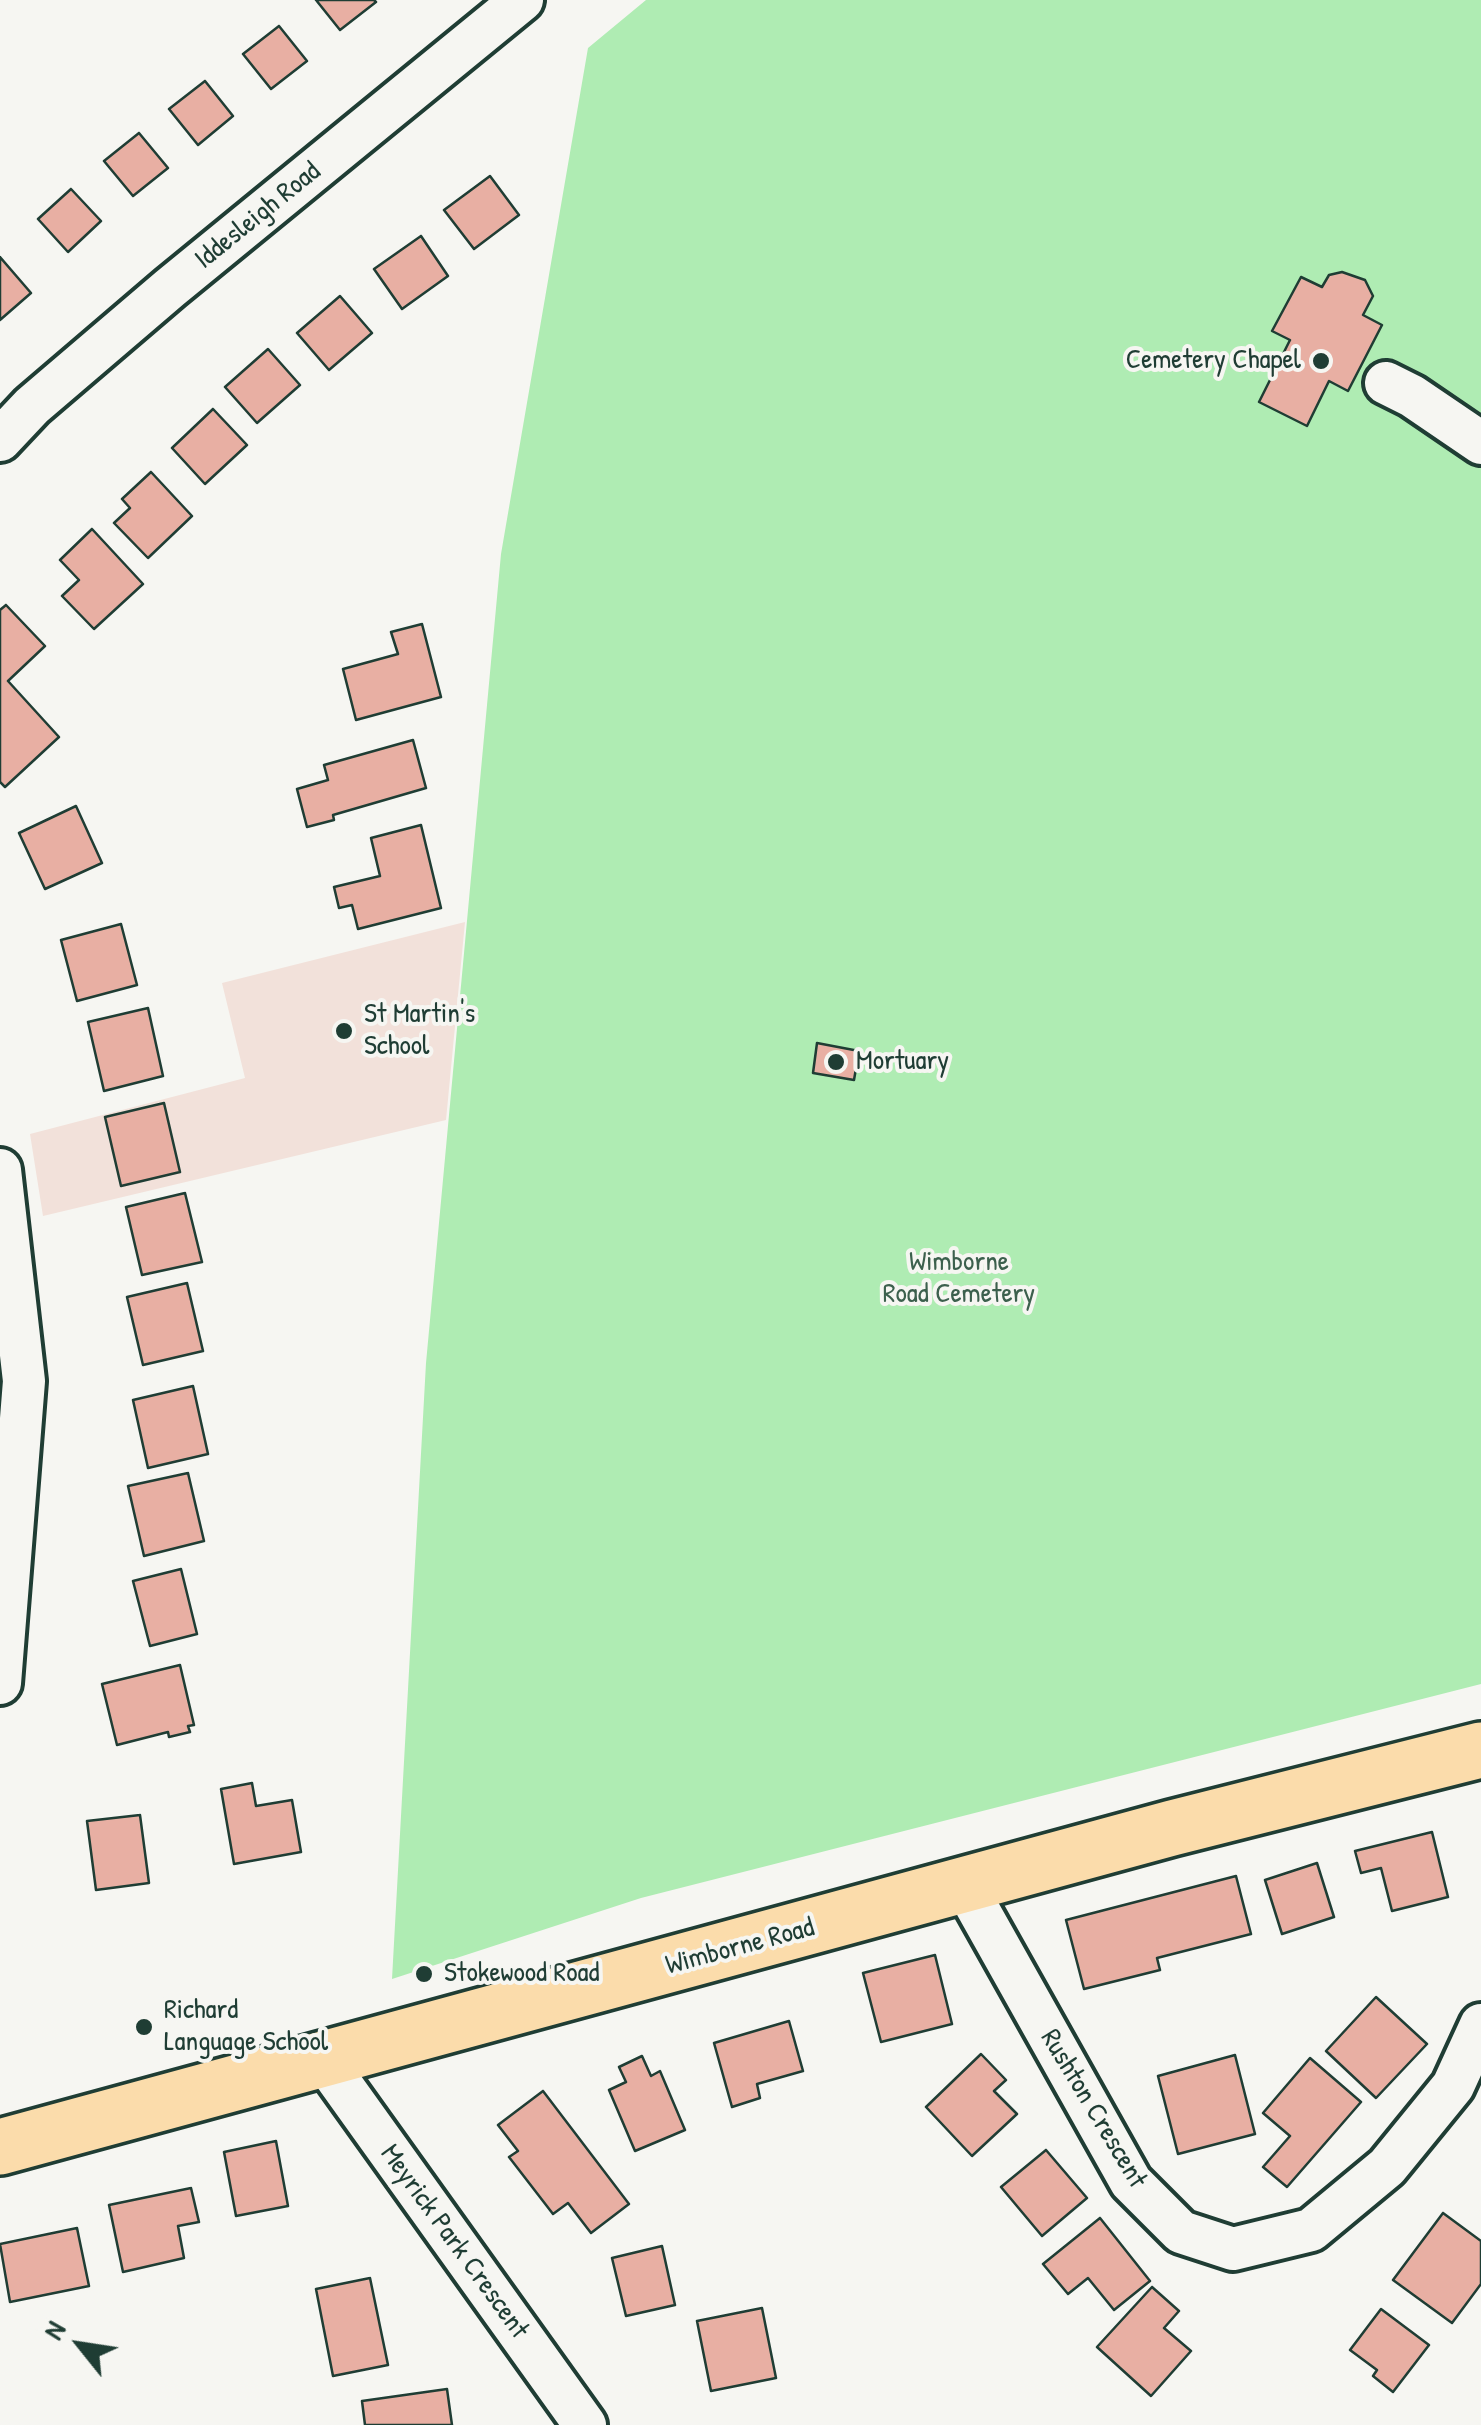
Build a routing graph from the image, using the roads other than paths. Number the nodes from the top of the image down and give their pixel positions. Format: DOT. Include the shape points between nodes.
graph roads {
  1 [pos="522,0"];
  2 [pos="1386,383"];
  3 [pos="0,440"];
  4 [pos="1481,443"];
  5 [pos="0,1170"];
  6 [pos="12,1385"];
  7 [pos="0,1683"];
  8 [pos="1481,1750"];
  9 [pos="964,1886"];
  10 [pos="1481,2025"];
  11 [pos="323,2059"];
  12 [pos="0,2147"];
  13 [pos="585,2425"];
  1 -- 3 [label="street, Iddesleigh Road" via="170,288"];
  2 -- 4 [label="street"];
  5 -- 6 [label="street"];
  6 -- 7 [label="street"];
  8 -- 9 [label="main road, Wimborne Road"];
  9 -- 10 [label="street, Rushton Crescent" via="1132,2182 1181,2232 1233,2250 1311,2230 1387,2167 1453,2086"];
  9 -- 11 [label="main road, Wimborne Road"];
  11 -- 12 [label="main road, Wimborne Road"];
  11 -- 13 [label="street, Meyrick Park Crescent"];
}
